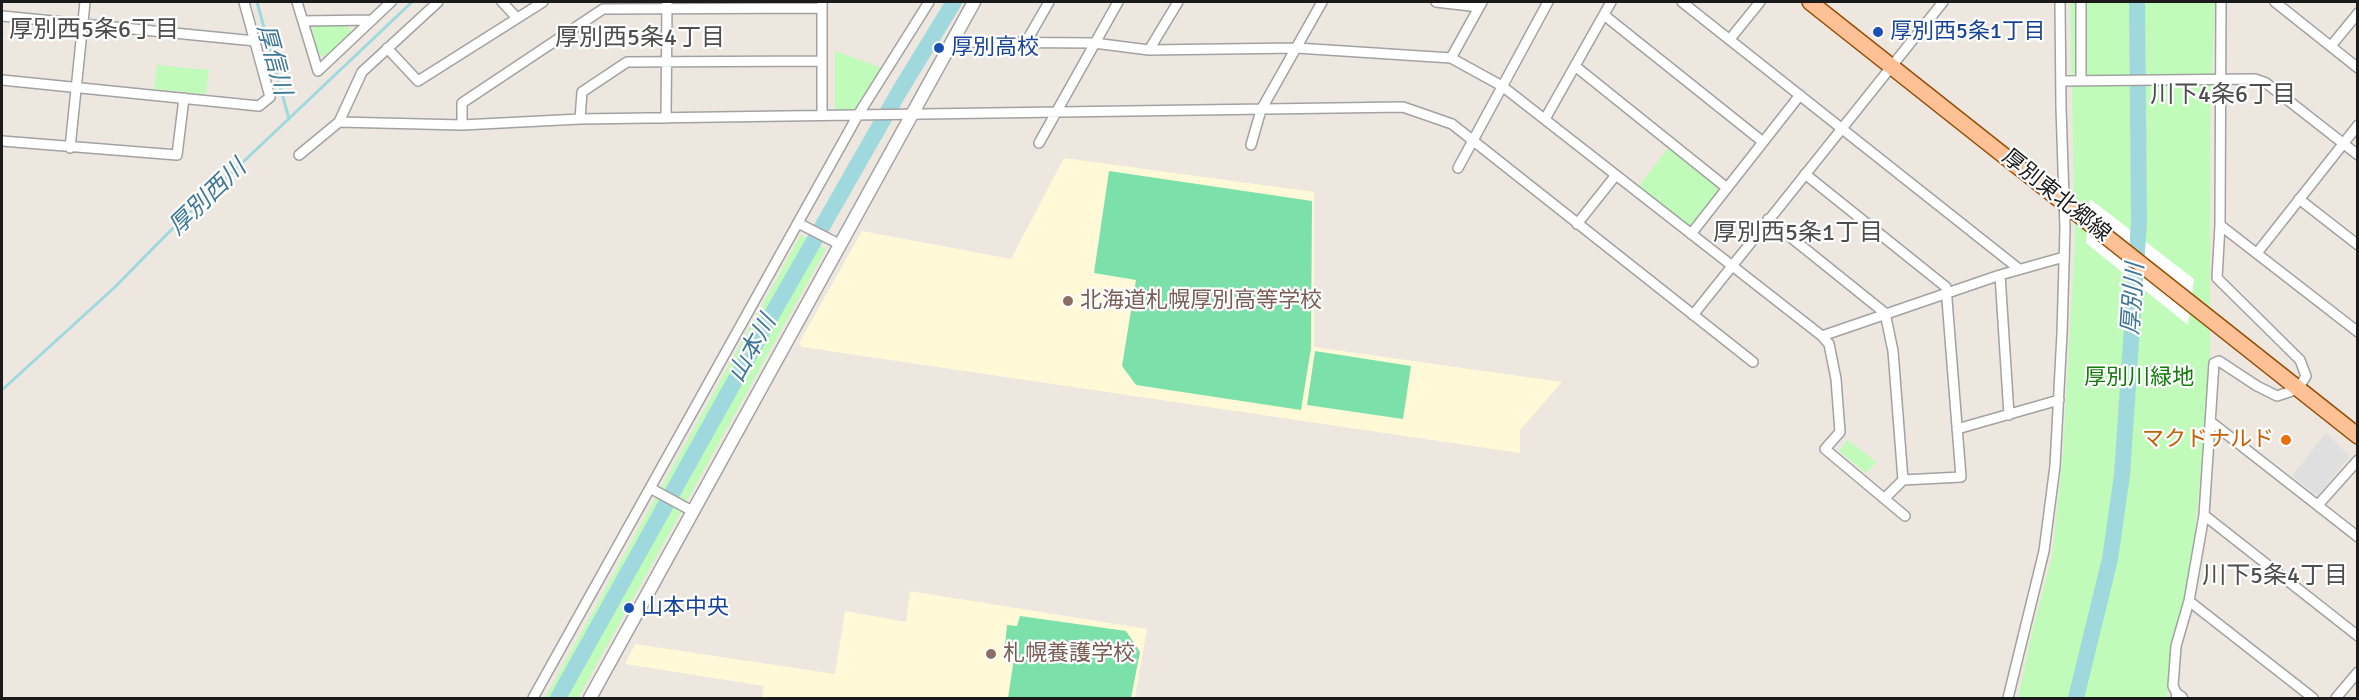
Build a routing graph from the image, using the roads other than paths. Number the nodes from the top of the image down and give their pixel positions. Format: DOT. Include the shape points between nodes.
graph roads {
  1 [pos="85,2"];
  2 [pos="244,2"];
  3 [pos="297,2"];
  4 [pos="391,2"];
  5 [pos="438,2"];
  6 [pos="502,2"];
  7 [pos="543,2"];
  8 [pos="929,2"];
  9 [pos="974,2"];
  10 [pos="1049,2"];
  11 [pos="1118,2"];
  12 [pos="1178,2"];
  13 [pos="1322,2"];
  14 [pos="1436,2"];
  15 [pos="1548,2"];
  16 [pos="1611,2"];
  17 [pos="1682,2"];
  18 [pos="1760,2"];
  19 [pos="1810,2"];
  20 [pos="1943,2"];
  21 [pos="2060,2"];
  22 [pos="2081,2"];
  23 [pos="2221,2"];
  24 [pos="2275,2"];
  25 [pos="1480,4"];
  26 [pos="667,5"];
  27 [pos="822,5"];
  28 [pos="2358,13"];
  29 [pos="1604,15"];
  30 [pos="2,16"];
  31 [pos="517,18"];
  32 [pos="372,20"];
  33 [pos="303,21"];
  34 [pos="82,24"];
  35 [pos="1730,39"];
  36 [pos="255,41"];
  37 [pos="951,42"];
  38 [pos="1026,42"];
  39 [pos="1095,43"];
  40 [pos="2331,46"];
  41 [pos="387,48"];
  42 [pos="1297,48"];
  43 [pos="1149,50"];
  44 [pos="1451,58"];
  45 [pos="822,62"];
  46 [pos="668,63"];
  47 [pos="1575,66"];
  48 [pos="1892,66"];
  49 [pos="2358,68"];
  50 [pos="2220,78"];
  51 [pos="2086,79"];
  52 [pos="2,80"];
  53 [pos="2062,81"];
  54 [pos="1502,86"];
  55 [pos="76,87"];
  56 [pos="1800,94"];
  57 [pos="184,98"];
  58 [pos="1261,110"];
  59 [pos="1056,113"];
  60 [pos="822,115"];
  61 [pos="862,115"];
  62 [pos="911,115"];
  63 [pos="666,118"];
  64 [pos="580,119"];
  65 [pos="1545,119"];
  66 [pos="339,122"];
  67 [pos="462,125"];
  68 [pos="2358,125"];
  69 [pos="1843,127"];
  70 [pos="1472,140"];
  71 [pos="2,141"];
  72 [pos="1764,142"];
  73 [pos="1039,143"];
  74 [pos="2343,143"];
  75 [pos="1251,145"];
  76 [pos="70,148"];
  77 [pos="299,155"];
  78 [pos="2358,155"];
  79 [pos="1458,168"];
  80 [pos="1805,174"];
  81 [pos="1616,175"];
  82 [pos="1727,188"];
  83 [pos="2299,199"];
  84 [pos="2063,202"];
  85 [pos="1768,219"];
  86 [pos="1577,224"];
  87 [pos="803,225"];
  88 [pos="2220,225"];
  89 [pos="1691,234"];
  90 [pos="839,244"];
  91 [pos="2358,245"];
  92 [pos="2257,253"];
  93 [pos="2064,257"];
  94 [pos="1732,265"];
  95 [pos="2019,269"];
  96 [pos="2000,274"];
  97 [pos="1946,293"];
  98 [pos="1885,314"];
  99 [pos="1693,315"];
  100 [pos="2358,332"];
  101 [pos="1822,336"];
  102 [pos="1753,362"];
  103 [pos="2298,389"];
  104 [pos="2059,400"];
  105 [pos="2009,415"];
  106 [pos="2211,422"];
  107 [pos="1957,429"];
  108 [pos="2358,436"];
  109 [pos="2358,460"];
  110 [pos="1904,480"];
  111 [pos="653,489"];
  112 [pos="1885,498"];
  113 [pos="2318,505"];
  114 [pos="694,512"];
  115 [pos="2204,515"];
  116 [pos="1905,516"];
  117 [pos="2358,537"];
  118 [pos="2189,601"];
  119 [pos="2358,636"];
  120 [pos="2358,672"];
  121 [pos="2179,698"];
  122 [pos="532,699"];
  123 [pos="590,699"];
  124 [pos="2008,699"];
  125 [pos="2313,699"];
  126 [pos="2336,699"];
  1 -- 34 [label="street"];
  2 -- 36 [label="street"];
  3 -- 33 [label="street"];
  4 -- 32 [label="street"];
  5 -- 41 [label="street"];
  6 -- 31 [label="street"];
  7 -- 31 [label="street"];
  8 -- 61 [label="street"];
  9 -- 37 [label="street"];
  10 -- 38 [label="street"];
  11 -- 39 [label="street"];
  12 -- 43 [label="street"];
  13 -- 42 [label="street"];
  14 -- 25 [label="street"];
  15 -- 54 [label="street"];
  16 -- 29 [label="street"];
  17 -- 35 [label="street"];
  18 -- 35 [label="street"];
  19 -- 48 [label="main road, 厚別東北郷線"];
  20 -- 48 [label="street"];
  21 -- 53 [label="street"];
  22 -- 51 [label="street"];
  23 -- 50 [label="street"];
  24 -- 40 [label="street"];
  25 -- 44 [label="street"];
  26 -- 27 [label="street"];
  26 -- 46 [label="street"];
  26 -- 67 [label="street" via="603,9 462,103"];
  27 -- 45 [label="street"];
  28 -- 40 [label="street"];
  29 -- 47 [label="street"];
  29 -- 72 [label="street"];
  30 -- 34 [label="street"];
  31 -- 41 [label="street" via="418,81"];
  32 -- 33 [label="street"];
  32 -- 33 [label="street" via="318,71"];
  34 -- 36 [label="street"];
  34 -- 55 [label="street"];
  35 -- 56 [label="street"];
  36 -- 57 [label="street" via="270,97 259,106"];
  37 -- 38 [label="street"];
  37 -- 62 [label="street"];
  38 -- 39 [label="street"];
  39 -- 43 [label="street"];
  39 -- 59 [label="street"];
  40 -- 49 [label="street"];
  41 -- 66 [label="street" via="362,72"];
  42 -- 43 [label="street"];
  42 -- 44 [label="street"];
  42 -- 58 [label="street"];
  44 -- 54 [label="street"];
  45 -- 46 [label="street"];
  45 -- 60 [label="street"];
  46 -- 63 [label="street"];
  46 -- 64 [label="street" via="627,62 582,92"];
  47 -- 65 [label="street"];
  47 -- 82 [label="street"];
  48 -- 69 [label="street"];
  48 -- 84 [label="main road, 厚別東北郷線"];
  50 -- 51 [label="street"];
  50 -- 74 [label="street" via="2266,83"];
  50 -- 88 [label="street"];
  51 -- 53 [label="street"];
  52 -- 55 [label="street"];
  53 -- 84 [label="street"];
  54 -- 65 [label="street"];
  54 -- 70 [label="street"];
  55 -- 57 [label="street"];
  55 -- 76 [label="street"];
  56 -- 69 [label="street"];
  56 -- 72 [label="street"];
  57 -- 76 [label="street" via="177,155"];
  58 -- 59 [label="street"];
  58 -- 70 [label="street" via="1403,107 1452,124"];
  58 -- 75 [label="street"];
  59 -- 62 [label="street"];
  59 -- 73 [label="street"];
  60 -- 61 [label="street"];
  60 -- 63 [label="street"];
  61 -- 62 [label="street"];
  61 -- 87 [label="street"];
  62 -- 90 [label="street"];
  63 -- 64 [label="street"];
  64 -- 67 [label="street"];
  65 -- 81 [label="street"];
  66 -- 67 [label="street"];
  66 -- 77 [label="street"];
  68 -- 74 [label="street"];
  69 -- 80 [label="street"];
  69 -- 95 [label="street"];
  70 -- 79 [label="street"];
  70 -- 86 [label="street"];
  71 -- 76 [label="street"];
  72 -- 82 [label="street"];
  74 -- 78 [label="street"];
  74 -- 83 [label="street"];
  80 -- 85 [label="street"];
  80 -- 97 [label="street" via="1946,287"];
  81 -- 86 [label="street"];
  81 -- 89 [label="street"];
  82 -- 89 [label="street"];
  83 -- 91 [label="street"];
  83 -- 92 [label="street"];
  84 -- 93 [label="street"];
  84 -- 103 [label="main road, 厚別東北郷線"];
  85 -- 94 [label="street"];
  85 -- 98 [label="street"];
  86 -- 99 [label="street"];
  87 -- 90 [label="street"];
  87 -- 111 [label="street"];
  88 -- 92 [label="street"];
  88 -- 103 [label="street" via="2217,278 2300,360 2306,376"];
  89 -- 94 [label="street"];
  90 -- 114 [label="street"];
  92 -- 100 [label="street"];
  93 -- 95 [label="street"];
  93 -- 104 [label="street"];
  94 -- 99 [label="street"];
  94 -- 101 [label="street"];
  95 -- 96 [label="street"];
  96 -- 97 [label="street"];
  96 -- 105 [label="street"];
  97 -- 98 [label="street"];
  97 -- 107 [label="street"];
  98 -- 101 [label="street"];
  98 -- 110 [label="street" via="1893,351"];
  99 -- 102 [label="street"];
  101 -- 112 [label="street" via="1829,344 1836,379 1840,432 1826,449"];
  103 -- 106 [label="street" via="2277,396 2219,361 2214,363"];
  103 -- 108 [label="main road, 厚別東北郷線"];
  104 -- 105 [label="street"];
  104 -- 124 [label="street" via="2044,551"];
  105 -- 107 [label="street"];
  106 -- 113 [label="street"];
  106 -- 115 [label="street"];
  107 -- 110 [label="street" via="1961,477"];
  109 -- 113 [label="street"];
  110 -- 112 [label="street"];
  111 -- 114 [label="street"];
  111 -- 122 [label="street"];
  112 -- 116 [label="street"];
  113 -- 117 [label="street"];
  114 -- 123 [label="street"];
  115 -- 118 [label="street"];
  115 -- 119 [label="street"];
  118 -- 121 [label="street" via="2176,646 2173,686"];
  118 -- 125 [label="street"];
  120 -- 126 [label="street"];
}
